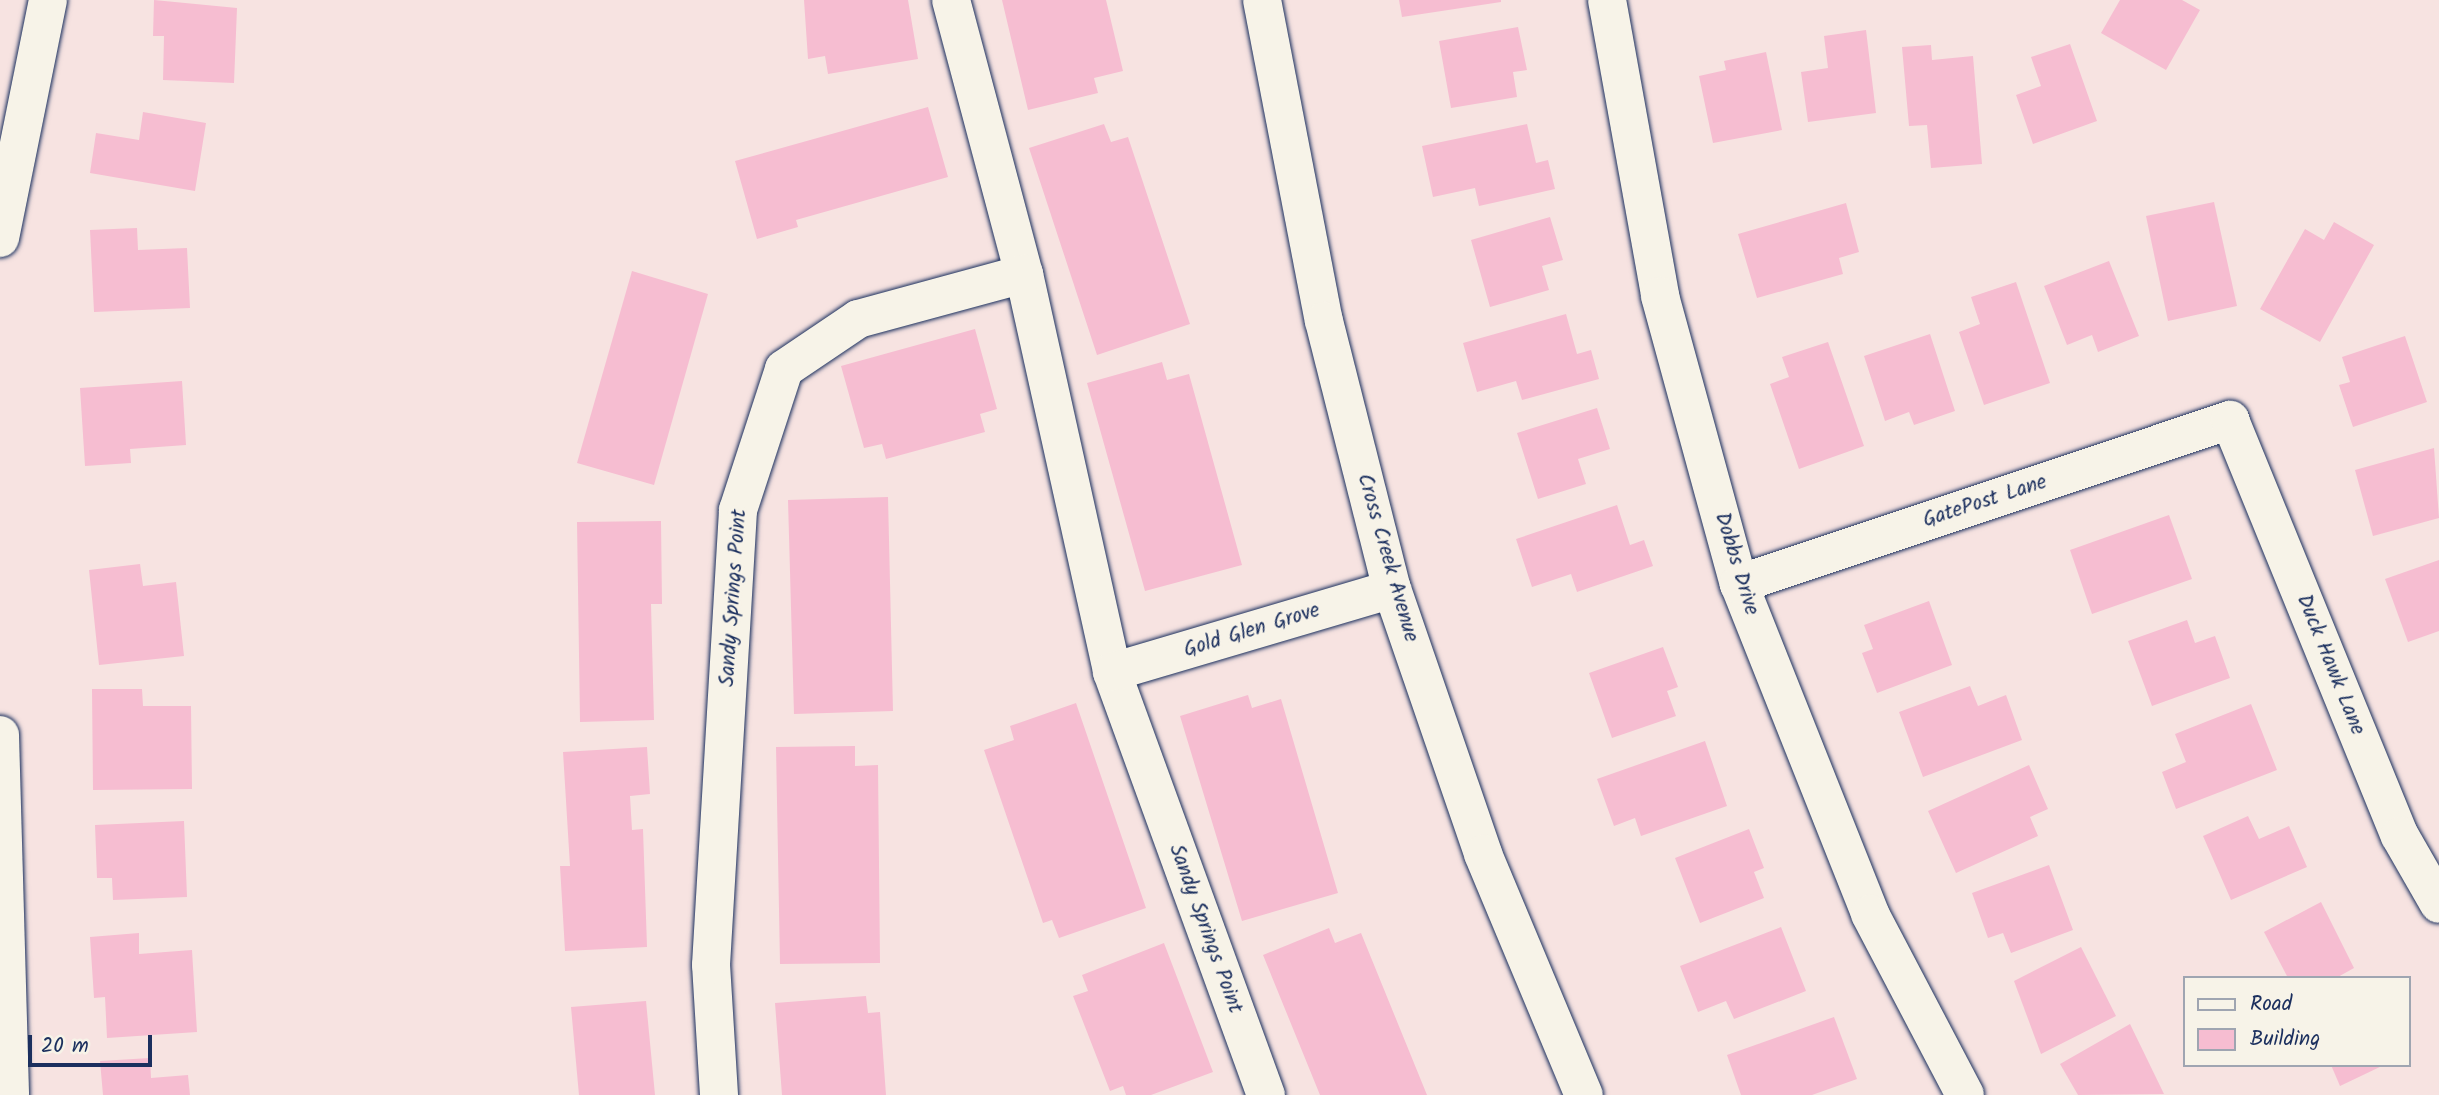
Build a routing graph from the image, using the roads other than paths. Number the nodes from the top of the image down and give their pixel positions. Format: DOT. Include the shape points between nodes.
graph roads {
  1 [pos="48,0"];
  2 [pos="951,0"];
  3 [pos="1262,0"];
  4 [pos="1607,0"];
  5 [pos="0,238"];
  6 [pos="1024,274"];
  7 [pos="2230,421"];
  8 [pos="1739,584"];
  9 [pos="1392,589"];
  10 [pos="1112,672"];
  11 [pos="0,735"];
  12 [pos="2439,904"];
  13 [pos="10,1095"];
  14 [pos="719,1095"];
  15 [pos="1266,1095"];
  16 [pos="1584,1095"];
  17 [pos="1965,1095"];
  1 -- 5 [label="street"];
  2 -- 6 [label="street, Sandy Springs Point"];
  3 -- 9 [label="street, Cross Creek Avenue" via="1324,321"];
  4 -- 8 [label="street, Dobbs Drive" via="1660,296"];
  6 -- 10 [label="street, Sandy Springs Point"];
  6 -- 14 [label="street, Sandy Springs Point" via="858,319 784,369 738,510 711,965"];
  7 -- 8 [label="street, GatePost Lane"];
  7 -- 12 [label="street, Duck Hawk Lane" via="2400,836"];
  8 -- 17 [label="street, Dobbs Drive" via="1870,914"];
  9 -- 10 [label="street, Gold Glen Grove"];
  9 -- 16 [label="street, Cross Creek Avenue" via="1483,854"];
  10 -- 15 [label="street, Sandy Springs Point"];
  11 -- 13 [label="street"];
}
